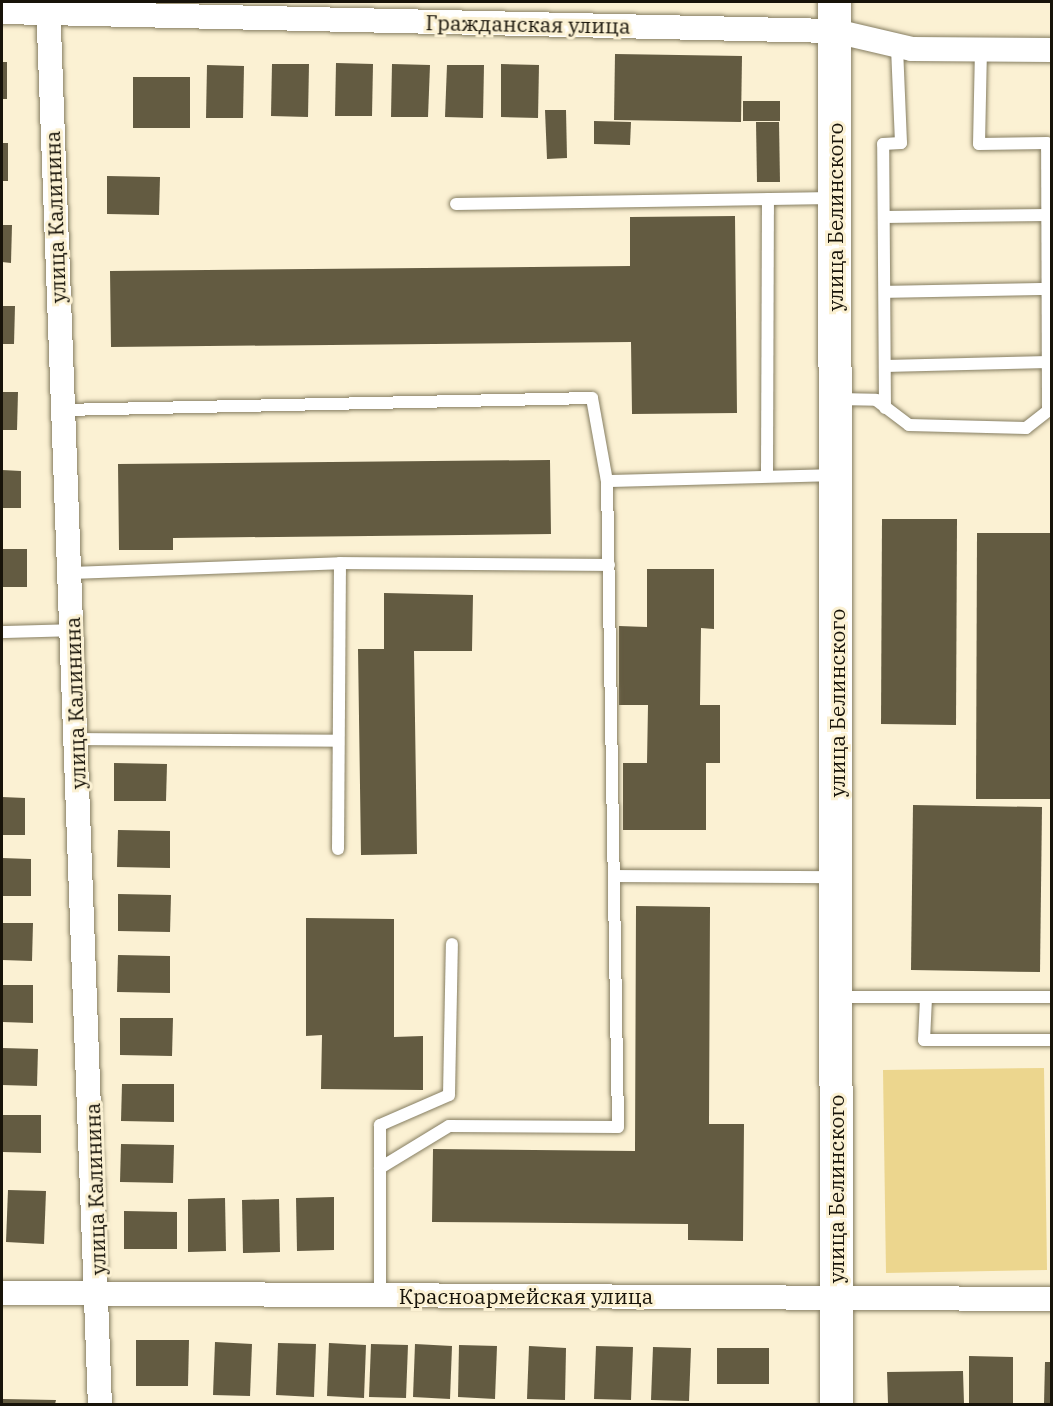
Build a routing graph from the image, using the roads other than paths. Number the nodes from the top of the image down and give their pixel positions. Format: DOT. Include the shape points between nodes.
graph roads {
  1 [pos="48,7"];
  2 [pos="2,12"];
  3 [pos="834,16"];
  4 [pos="897,46"];
  5 [pos="981,50"];
  6 [pos="1052,50"];
  7 [pos="835,198"];
  8 [pos="768,199"];
  9 [pos="456,204"];
  10 [pos="1047,215"];
  11 [pos="884,217"];
  12 [pos="1048,289"];
  13 [pos="885,292"];
  14 [pos="1048,362"];
  15 [pos="885,366"];
  16 [pos="837,399"];
  17 [pos="885,408"];
  18 [pos="63,410"];
  19 [pos="767,475"];
  20 [pos="837,475"];
  21 [pos="607,481"];
  22 [pos="340,563"];
  23 [pos="609,565"];
  24 [pos="70,573"];
  25 [pos="72,630"];
  26 [pos="2,632"];
  27 [pos="76,739"];
  28 [pos="338,741"];
  29 [pos="338,849"];
  30 [pos="615,876"];
  31 [pos="837,877"];
  32 [pos="452,944"];
  33 [pos="834,997"];
  34 [pos="926,998"];
  35 [pos="1052,998"];
  36 [pos="1052,1040"];
  37 [pos="380,1168"];
  38 [pos="2,1293"];
  39 [pos="100,1294"];
  40 [pos="380,1296"];
  41 [pos="837,1298"];
  42 [pos="1052,1299"];
  43 [pos="100,1404"];
  44 [pos="836,1404"];
  1 -- 2 [label="street, Гражданская улица"];
  1 -- 3 [label="street, Гражданская улица"];
  1 -- 18 [label="street, улица Калинина"];
  3 -- 4 [label="street, Гражданская улица"];
  3 -- 7 [label="street, улица Белинского"];
  4 -- 5 [label="street, Гражданская улица"];
  4 -- 11 [label="lane" via="901,143 883,144"];
  5 -- 6 [label="street, Гражданская улица"];
  5 -- 10 [label="lane" via="979,144 1047,143"];
  7 -- 8 [label="lane"];
  7 -- 16 [label="street, улица Белинского"];
  8 -- 9 [label="lane"];
  8 -- 19 [label="lane"];
  10 -- 11 [label="lane"];
  10 -- 12 [label="lane"];
  11 -- 13 [label="lane"];
  12 -- 13 [label="lane"];
  12 -- 14 [label="lane"];
  13 -- 15 [label="lane"];
  14 -- 15 [label="lane"];
  14 -- 17 [label="lane" via="1048,411 1026,428 909,425"];
  15 -- 17 [label="lane"];
  16 -- 17 [label="lane" via="876,400"];
  16 -- 20 [label="street, улица Белинского"];
  18 -- 21 [label="lane" via="592,398"];
  18 -- 24 [label="street, улица Калинина"];
  19 -- 20 [label="lane"];
  19 -- 21 [label="lane"];
  20 -- 31 [label="street, улица Белинского"];
  21 -- 23 [label="lane"];
  22 -- 23 [label="lane"];
  22 -- 24 [label="lane"];
  22 -- 28 [label="lane"];
  23 -- 30 [label="lane"];
  24 -- 25 [label="street, улица Калинина"];
  25 -- 26 [label="lane"];
  25 -- 27 [label="street, улица Калинина"];
  27 -- 28 [label="lane"];
  27 -- 39 [label="street, улица Калинина"];
  28 -- 29 [label="lane"];
  30 -- 31 [label="lane"];
  30 -- 37 [label="lane" via="618,1127 449,1126"];
  31 -- 33 [label="street, улица Белинского"];
  32 -- 37 [label="lane" via="449,1095 380,1125"];
  33 -- 34 [label="lane"];
  33 -- 41 [label="street, улица Белинского"];
  34 -- 35 [label="lane"];
  34 -- 36 [label="lane" via="924,1040"];
  37 -- 40 [label="lane"];
  38 -- 39 [label="street, Красноармейская улица"];
  39 -- 40 [label="street, Красноармейская улица"];
  39 -- 43 [label="street, улица Калинина"];
  40 -- 41 [label="street, Красноармейская улица"];
  41 -- 42 [label="street, Красноармейская улица"];
  41 -- 44 [label="street, улица Белинского"];
}
